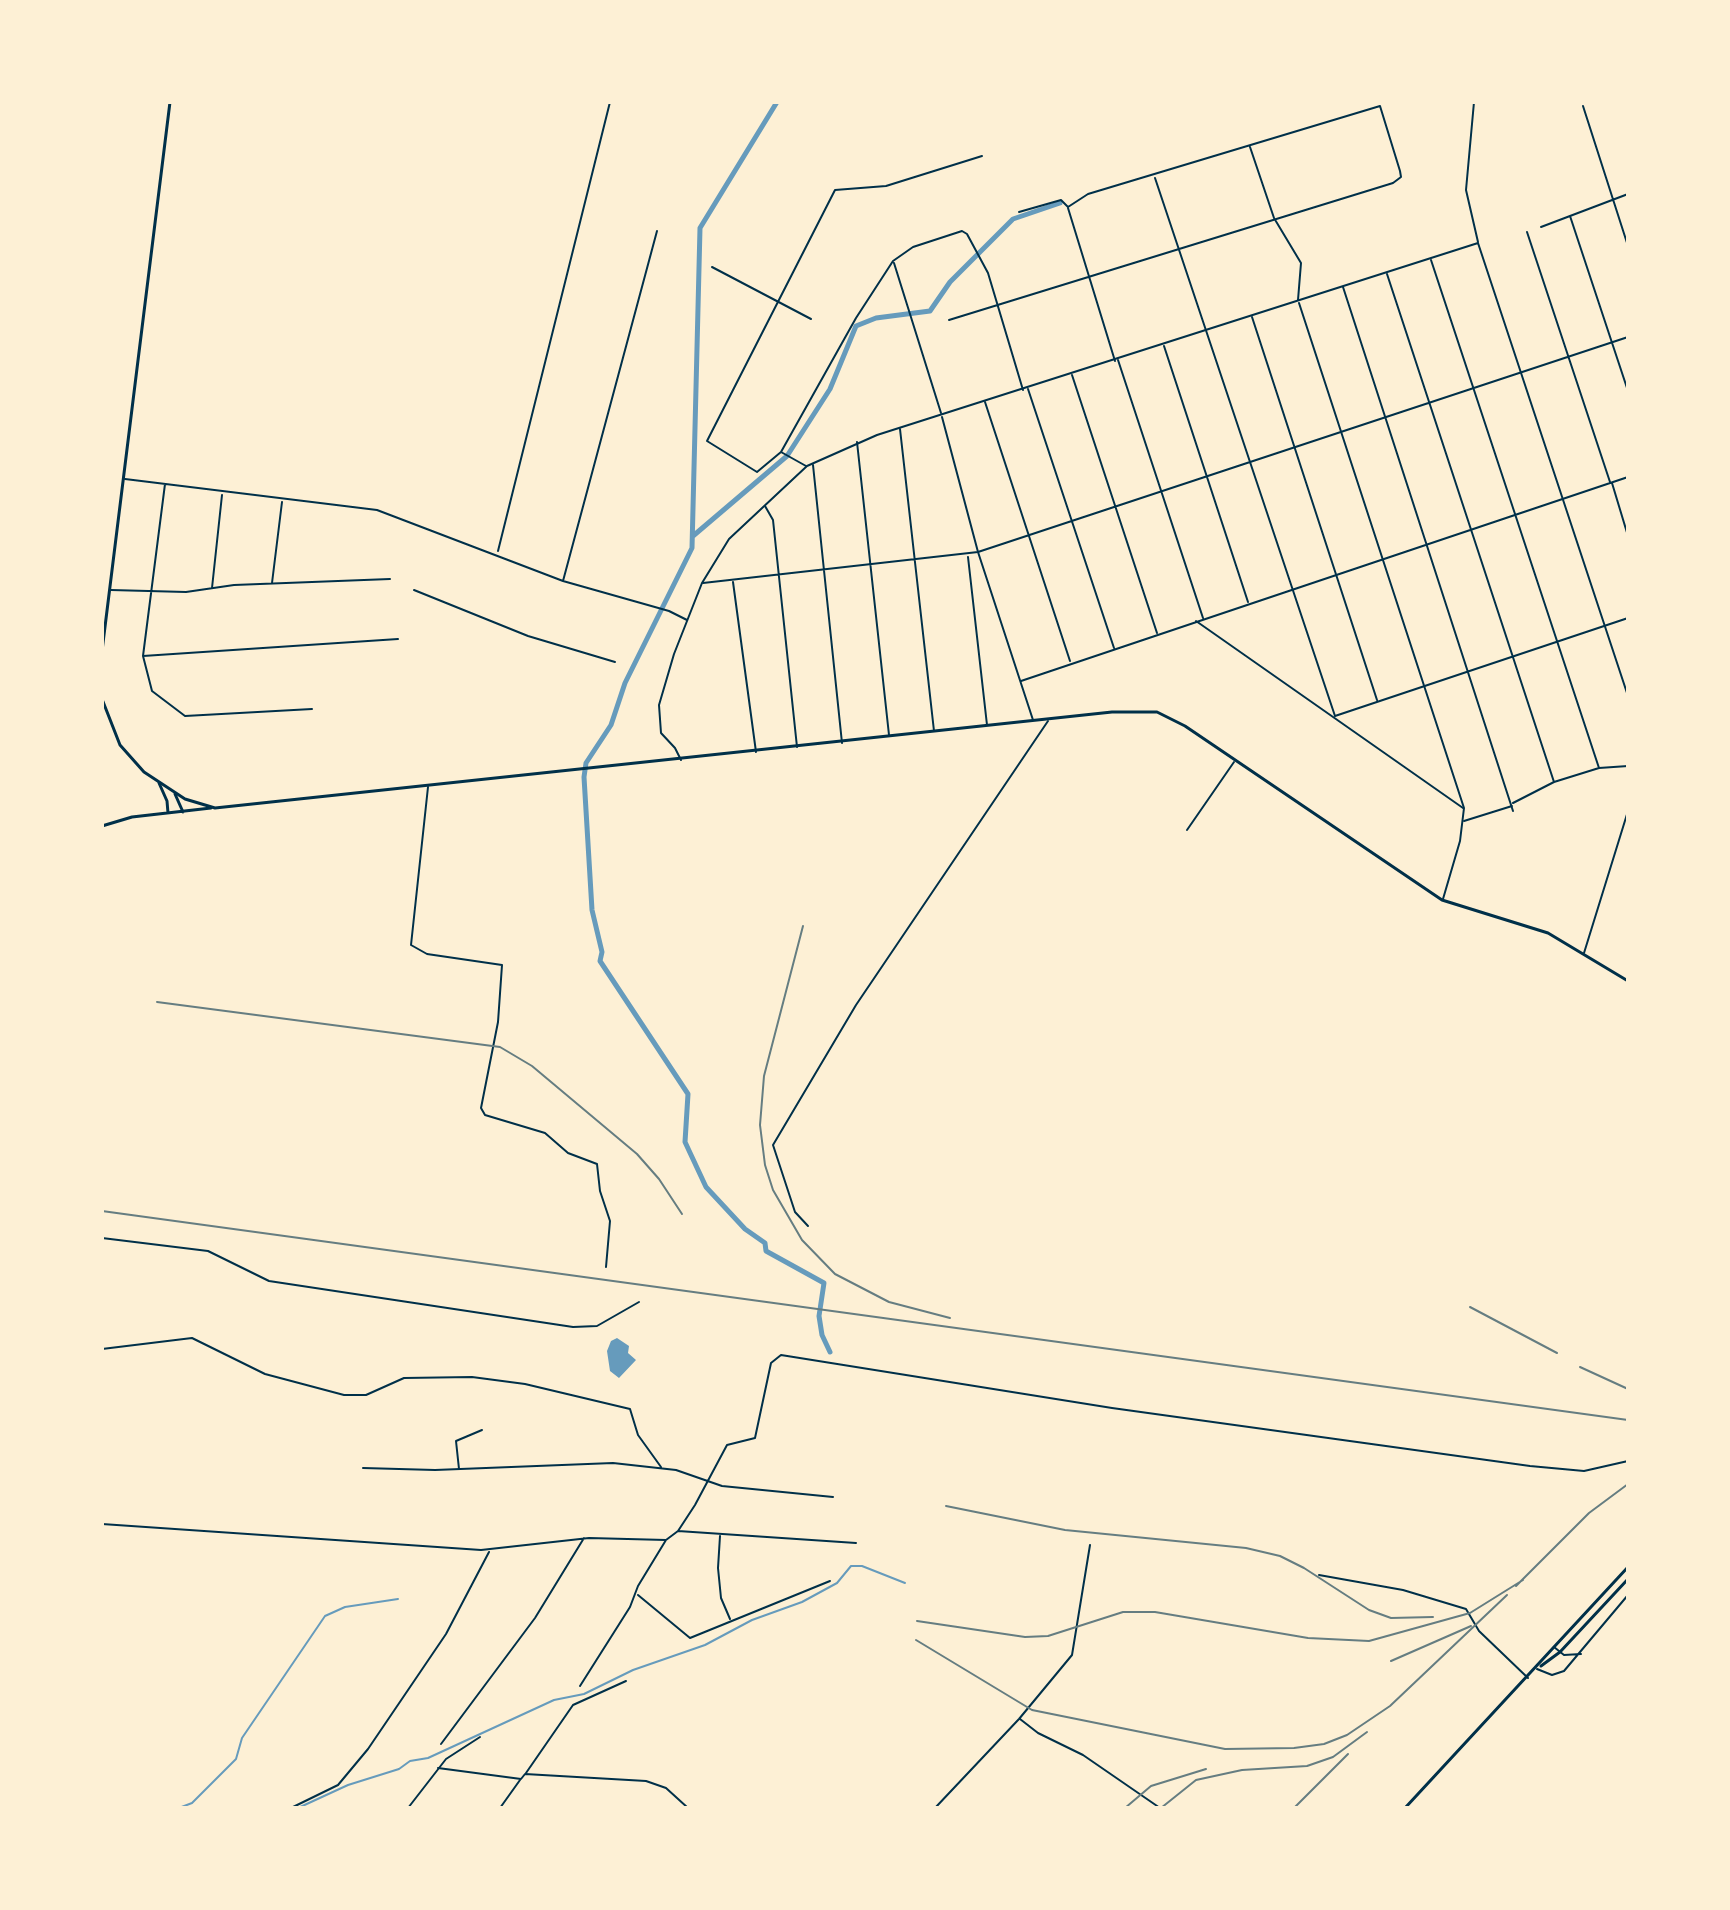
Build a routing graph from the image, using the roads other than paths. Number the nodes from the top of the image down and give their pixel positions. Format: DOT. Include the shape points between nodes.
graph roads {
  1 [pos="170,102"];
  2 [pos="610,102"];
  3 [pos="1474,102"];
  4 [pos="1583,106"];
  5 [pos="1249,146"];
  6 [pos="982,156"];
  7 [pos="1155,176"];
  8 [pos="1628,194"];
  9 [pos="1613,200"];
  10 [pos="1068,207"];
  11 [pos="1019,212"];
  12 [pos="1570,216"];
  13 [pos="1274,218"];
  14 [pos="1541,227"];
  15 [pos="657,231"];
  16 [pos="1527,232"];
  17 [pos="1478,243"];
  18 [pos="1628,246"];
  19 [pos="1178,248"];
  20 [pos="1430,258"];
  21 [pos="893,261"];
  22 [pos="712,267"];
  23 [pos="1386,272"];
  24 [pos="1089,277"];
  25 [pos="1343,286"];
  26 [pos="1298,300"];
  27 [pos="780,303"];
  28 [pos="998,304"];
  29 [pos="1252,317"];
  30 [pos="811,319"];
  31 [pos="949,320"];
  32 [pos="1208,331"];
  33 [pos="1628,337"];
  34 [pos="1612,343"];
  35 [pos="1164,346"];
  36 [pos="1569,356"];
  37 [pos="1117,361"];
  38 [pos="1522,372"];
  39 [pos="1072,375"];
  40 [pos="1474,388"];
  41 [pos="1028,389"];
  42 [pos="1023,390"];
  43 [pos="1628,391"];
  44 [pos="985,402"];
  45 [pos="1430,403"];
  46 [pos="942,417"];
  47 [pos="1386,417"];
  48 [pos="900,429"];
  49 [pos="1341,432"];
  50 [pos="857,442"];
  51 [pos="1295,448"];
  52 [pos="781,452"];
  53 [pos="1251,461"];
  54 [pos="813,463"];
  55 [pos="807,466"];
  56 [pos="1208,476"];
  57 [pos="1628,477"];
  58 [pos="123,479"];
  59 [pos="1611,483"];
  60 [pos="165,484"];
  61 [pos="1160,490"];
  62 [pos="222,494"];
  63 [pos="1563,500"];
  64 [pos="282,501"];
  65 [pos="764,505"];
  66 [pos="1115,506"];
  67 [pos="1515,515"];
  68 [pos="1072,520"];
  69 [pos="1471,529"];
  70 [pos="1028,534"];
  71 [pos="1628,536"];
  72 [pos="1428,542"];
  73 [pos="978,552"];
  74 [pos="497,554"];
  75 [pos="968,554"];
  76 [pos="1382,558"];
  77 [pos="915,561"];
  78 [pos="870,566"];
  79 [pos="825,570"];
  80 [pos="1336,573"];
  81 [pos="779,575"];
  82 [pos="390,579"];
  83 [pos="733,580"];
  84 [pos="563,581"];
  85 [pos="702,583"];
  86 [pos="272,584"];
  87 [pos="212,588"];
  88 [pos="1293,588"];
  89 [pos="110,590"];
  90 [pos="414,590"];
  91 [pos="150,592"];
  92 [pos="1248,603"];
  93 [pos="1203,618"];
  94 [pos="1628,618"];
  95 [pos="687,620"];
  96 [pos="1196,621"];
  97 [pos="1605,626"];
  98 [pos="1157,634"];
  99 [pos="398,639"];
  100 [pos="1557,641"];
  101 [pos="1114,648"];
  102 [pos="102,651"];
  103 [pos="143,656"];
  104 [pos="1514,656"];
  105 [pos="615,662"];
  106 [pos="1070,662"];
  107 [pos="1470,670"];
  108 [pos="1020,681"];
  109 [pos="1425,686"];
  110 [pos="1628,696"];
  111 [pos="102,699"];
  112 [pos="1378,701"];
  113 [pos="312,709"];
  114 [pos="1335,716"];
  115 [pos="1048,720"];
  116 [pos="1033,722"];
  117 [pos="988,726"];
  118 [pos="934,732"];
  119 [pos="890,737"];
  120 [pos="842,743"];
  121 [pos="797,747"];
  122 [pos="756,752"];
  123 [pos="681,760"];
  124 [pos="1235,760"];
  125 [pos="1628,766"];
  126 [pos="1599,768"];
  127 [pos="1554,782"];
  128 [pos="159,783"];
  129 [pos="428,786"];
  130 [pos="173,791"];
  131 [pos="1513,805"];
  132 [pos="215,808"];
  133 [pos="1464,808"];
  134 [pos="1513,811"];
  135 [pos="1628,811"];
  136 [pos="183,812"];
  137 [pos="168,813"];
  138 [pos="1464,821"];
  139 [pos="102,826"];
  140 [pos="1187,830"];
  141 [pos="1442,900"];
  142 [pos="1584,954"];
  143 [pos="1628,981"];
  144 [pos="808,1226"];
  145 [pos="102,1238"];
  146 [pos="606,1267"];
  147 [pos="639,1302"];
  148 [pos="102,1349"];
  149 [pos="482,1430"];
  150 [pos="1628,1461"];
  151 [pos="661,1467"];
  152 [pos="363,1468"];
  153 [pos="459,1469"];
  154 [pos="708,1483"];
  155 [pos="833,1497"];
  156 [pos="102,1524"];
  157 [pos="678,1531"];
  158 [pos="720,1533"];
  159 [pos="584,1538"];
  160 [pos="666,1540"];
  161 [pos="856,1543"];
  162 [pos="1090,1545"];
  163 [pos="490,1550"];
  164 [pos="1628,1567"];
  165 [pos="1319,1575"];
  166 [pos="1628,1579"];
  167 [pos="830,1581"];
  168 [pos="637,1594"];
  169 [pos="1628,1595"];
  170 [pos="730,1620"];
  171 [pos="1554,1647"];
  172 [pos="1560,1652"];
  173 [pos="1582,1654"];
  174 [pos="1538,1668"];
  175 [pos="1528,1678"];
  176 [pos="626,1681"];
  177 [pos="580,1686"];
  178 [pos="1019,1719"];
  179 [pos="480,1737"];
  180 [pos="441,1744"];
  181 [pos="438,1768"];
  182 [pos="525,1774"];
  183 [pos="521,1779"];
  184 [pos="304,1806"];
  185 [pos="291,1808"];
  186 [pos="408,1808"];
  187 [pos="500,1808"];
  188 [pos="688,1808"];
  189 [pos="935,1808"];
  190 [pos="1160,1808"];
  191 [pos="1405,1808"];
  1 -- 58 [label="main road"];
  2 -- 74 [label="street"];
  3 -- 17 [label="street" via="1466,190"];
  4 -- 9 [label="street"];
  5 -- 7 [label="street"];
  5 -- 13 [label="street"];
  5 -- 13 [label="street" via="1380,106 1401,177"];
  6 -- 27 [label="street" via="886,186 835,190"];
  7 -- 10 [label="street" via="1088,194"];
  7 -- 19 [label="street"];
  8 -- 9 [label="street"];
  9 -- 12 [label="street"];
  9 -- 18 [label="street"];
  10 -- 11 [label="street" via="1061,200"];
  10 -- 24 [label="street"];
  12 -- 14 [label="street"];
  12 -- 34 [label="street"];
  13 -- 19 [label="street"];
  13 -- 26 [label="street" via="1301,263"];
  15 -- 84 [label="street"];
  16 -- 36 [label="street"];
  17 -- 20 [label="street"];
  17 -- 38 [label="street"];
  19 -- 24 [label="street"];
  19 -- 32 [label="street"];
  20 -- 23 [label="street"];
  20 -- 40 [label="street"];
  21 -- 28 [label="street" via="913,247 962,231 988,273"];
  21 -- 46 [label="street"];
  21 -- 52 [label="street"];
  22 -- 27 [label="street"];
  23 -- 25 [label="street"];
  23 -- 45 [label="street"];
  24 -- 28 [label="street"];
  24 -- 37 [label="street"];
  25 -- 26 [label="street"];
  25 -- 47 [label="street"];
  26 -- 29 [label="street"];
  26 -- 49 [label="street"];
  27 -- 30 [label="street"];
  27 -- 52 [label="street" via="707,441 757,472"];
  28 -- 31 [label="street"];
  28 -- 42 [label="street"];
  29 -- 32 [label="street"];
  29 -- 51 [label="street"];
  32 -- 35 [label="street"];
  32 -- 53 [label="street"];
  33 -- 34 [label="street"];
  34 -- 36 [label="street"];
  34 -- 43 [label="street"];
  35 -- 37 [label="street"];
  35 -- 56 [label="street"];
  36 -- 38 [label="street"];
  36 -- 59 [label="street"];
  37 -- 39 [label="street"];
  37 -- 61 [label="street"];
  38 -- 40 [label="street"];
  38 -- 63 [label="street"];
  39 -- 41 [label="street"];
  39 -- 66 [label="street"];
  40 -- 45 [label="street"];
  40 -- 67 [label="street"];
  41 -- 42 [label="street"];
  41 -- 68 [label="street"];
  42 -- 44 [label="street"];
  44 -- 46 [label="street"];
  44 -- 70 [label="street"];
  45 -- 47 [label="street"];
  45 -- 69 [label="street"];
  46 -- 48 [label="street"];
  46 -- 73 [label="street"];
  47 -- 49 [label="street"];
  47 -- 72 [label="street"];
  48 -- 50 [label="street"];
  48 -- 77 [label="street"];
  49 -- 51 [label="street"];
  49 -- 76 [label="street"];
  50 -- 54 [label="street"];
  50 -- 78 [label="street"];
  51 -- 53 [label="street"];
  51 -- 80 [label="street"];
  52 -- 55 [label="street"];
  53 -- 56 [label="street"];
  53 -- 88 [label="street"];
  54 -- 55 [label="street"];
  54 -- 79 [label="street"];
  55 -- 65 [label="street"];
  56 -- 61 [label="street"];
  56 -- 92 [label="street"];
  57 -- 59 [label="street"];
  58 -- 60 [label="street"];
  58 -- 89 [label="main road"];
  59 -- 63 [label="street"];
  59 -- 71 [label="street"];
  60 -- 62 [label="street"];
  60 -- 91 [label="street"];
  61 -- 66 [label="street"];
  61 -- 93 [label="street"];
  62 -- 64 [label="street"];
  62 -- 87 [label="street"];
  63 -- 67 [label="street"];
  63 -- 97 [label="street"];
  64 -- 74 [label="street" via="377,510"];
  64 -- 86 [label="street"];
  65 -- 81 [label="street" via="772,515"];
  65 -- 85 [label="street" via="729,539"];
  66 -- 68 [label="street"];
  66 -- 98 [label="street"];
  67 -- 69 [label="street"];
  67 -- 100 [label="street"];
  68 -- 70 [label="street"];
  68 -- 101 [label="street"];
  69 -- 72 [label="street"];
  69 -- 104 [label="street"];
  70 -- 73 [label="street"];
  70 -- 106 [label="street"];
  72 -- 76 [label="street"];
  72 -- 107 [label="street"];
  73 -- 75 [label="street"];
  73 -- 108 [label="street"];
  74 -- 84 [label="street"];
  75 -- 77 [label="street"];
  75 -- 117 [label="street"];
  76 -- 80 [label="street"];
  76 -- 109 [label="street"];
  77 -- 78 [label="street"];
  77 -- 118 [label="street"];
  78 -- 79 [label="street"];
  78 -- 119 [label="street"];
  79 -- 81 [label="street"];
  79 -- 120 [label="street"];
  80 -- 88 [label="street"];
  80 -- 112 [label="street"];
  81 -- 83 [label="street"];
  81 -- 121 [label="street"];
  82 -- 86 [label="street"];
  83 -- 85 [label="street"];
  83 -- 122 [label="street"];
  84 -- 95 [label="street"];
  85 -- 95 [label="street"];
  86 -- 87 [label="street"];
  87 -- 91 [label="street"];
  88 -- 92 [label="street"];
  88 -- 114 [label="street"];
  89 -- 91 [label="street"];
  89 -- 102 [label="main road"];
  90 -- 105 [label="street" via="528,636"];
  91 -- 103 [label="street"];
  92 -- 93 [label="street"];
  93 -- 96 [label="street"];
  94 -- 97 [label="street"];
  95 -- 123 [label="street" via="667,673 658,720"];
  96 -- 98 [label="street"];
  96 -- 114 [label="street"];
  97 -- 100 [label="street"];
  97 -- 110 [label="street"];
  98 -- 101 [label="street"];
  99 -- 103 [label="street"];
  100 -- 104 [label="street"];
  100 -- 126 [label="street"];
  101 -- 106 [label="street"];
  103 -- 113 [label="street" via="152,691 185,716"];
  104 -- 107 [label="street"];
  104 -- 127 [label="street"];
  106 -- 108 [label="street"];
  107 -- 109 [label="street"];
  107 -- 131 [label="street"];
  108 -- 116 [label="street"];
  109 -- 112 [label="street"];
  109 -- 133 [label="street"];
  111 -- 128 [label="main road" via="120,745"];
  112 -- 114 [label="street"];
  114 -- 133 [label="street"];
  115 -- 116 [label="main road"];
  115 -- 124 [label="main road" via="1157,712"];
  115 -- 144 [label="street" via="856,1005 773,1145 795,1212"];
  116 -- 117 [label="main road"];
  117 -- 118 [label="main road"];
  118 -- 119 [label="main road"];
  119 -- 120 [label="main road"];
  120 -- 121 [label="main road"];
  121 -- 122 [label="main road"];
  122 -- 123 [label="main road"];
  123 -- 129 [label="main road"];
  124 -- 140 [label="street"];
  124 -- 141 [label="main road"];
  125 -- 126 [label="street"];
  126 -- 127 [label="street"];
  127 -- 131 [label="street"];
  128 -- 130 [label="main road"];
  128 -- 137 [label="main road"];
  129 -- 132 [label="main road"];
  129 -- 146 [label="street" via="411,945 427,954 502,965 498,1022 481,1108 485,1115 545,1133 568,1153 597,1164 610,1221"];
  130 -- 132 [label="main road"];
  130 -- 136 [label="main road"];
  131 -- 134 [label="street"];
  131 -- 138 [label="street"];
  132 -- 136 [label="main road"];
  133 -- 138 [label="street"];
  135 -- 142 [label="street"];
  136 -- 137 [label="main road"];
  137 -- 139 [label="main road"];
  138 -- 141 [label="street"];
  141 -- 142 [label="main road" via="1548,933"];
  142 -- 143 [label="main road"];
  145 -- 147 [label="street" via="208,1251 269,1281 573,1327 597,1326"];
  148 -- 151 [label="street" via="192,1338 282,1381 344,1395 366,1395 404,1378 472,1377 525,1384 630,1409 638,1435"];
  149 -- 153 [label="street" via="456,1441"];
  150 -- 154 [label="street" via="1584,1471 1530,1466 1112,1408 788,1355 776,1356 771,1363 756,1435 727,1445"];
  151 -- 153 [label="street" via="613,1463"];
  151 -- 154 [label="street"];
  152 -- 153 [label="street"];
  154 -- 155 [label="street"];
  154 -- 157 [label="street"];
  156 -- 163 [label="street"];
  157 -- 158 [label="street"];
  157 -- 160 [label="street"];
  158 -- 161 [label="street"];
  158 -- 170 [label="street" via="721,1598"];
  159 -- 160 [label="street"];
  159 -- 163 [label="street"];
  159 -- 180 [label="street" via="535,1618"];
  160 -- 168 [label="street"];
  162 -- 178 [label="street" via="1072,1655"];
  163 -- 184 [label="street" via="433,1656 368,1749 338,1785"];
  164 -- 171 [label="main road"];
  165 -- 175 [label="street" via="1403,1590 1466,1609 1479,1631"];
  166 -- 172 [label="main road"];
  167 -- 170 [label="street"];
  168 -- 170 [label="street" via="693,1637"];
  168 -- 177 [label="street"];
  169 -- 173 [label="street"];
  171 -- 172 [label="street"];
  171 -- 174 [label="main road"];
  172 -- 173 [label="street"];
  172 -- 174 [label="main road"];
  173 -- 174 [label="street" via="1560,1673"];
  174 -- 175 [label="main road"];
  175 -- 191 [label="main road"];
  176 -- 182 [label="street" via="573,1705"];
  178 -- 189 [label="street"];
  178 -- 190 [label="street"];
  179 -- 181 [label="street"];
  181 -- 183 [label="street"];
  181 -- 186 [label="street"];
  182 -- 183 [label="street"];
  182 -- 188 [label="street" via="646,1781 666,1788"];
  183 -- 187 [label="street"];
  184 -- 185 [label="street"];
}
